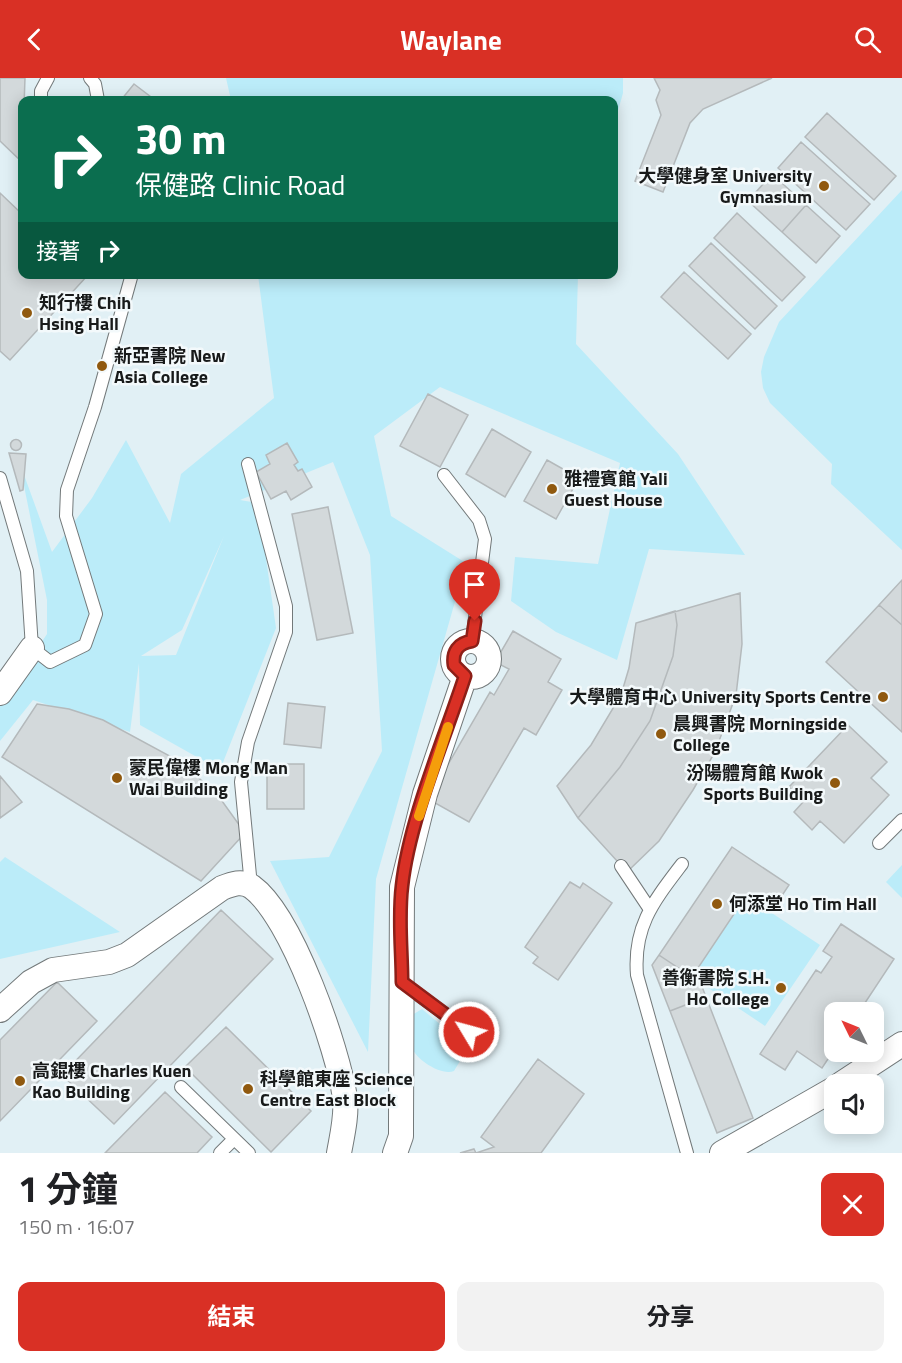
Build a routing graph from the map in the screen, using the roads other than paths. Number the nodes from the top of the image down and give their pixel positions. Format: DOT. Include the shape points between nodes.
graph roads {
  1 [pos="48,78"];
  2 [pos="90,78"];
  3 [pos="41,96"];
  4 [pos="97,96"];
  5 [pos="131,279"];
  6 [pos="248,464"];
  7 [pos="444,475"];
  8 [pos="0,478"];
  9 [pos="472,641"];
  10 [pos="32,648"];
  11 [pos="0,693"];
  12 [pos="902,820"];
  13 [pos="879,843"];
  14 [pos="682,864"];
  15 [pos="621,866"];
  16 [pos="250,886"];
  17 [pos="649,908"];
  18 [pos="402,982"];
  19 [pos="0,1010"];
  20 [pos="469,1032"];
  21 [pos="902,1044"];
  22 [pos="856,1074"];
  23 [pos="181,1087"];
  24 [pos="824,1095"];
  25 [pos="234,1139"];
  26 [pos="220,1153"];
  27 [pos="249,1153"];
  28 [pos="339,1153"];
  29 [pos="395,1153"];
  30 [pos="687,1153"];
  31 [pos="722,1153"];
  1 -- 3 [label="lane"];
  2 -- 4 [label="lane"];
  5 -- 10 [label="lane" via="67,490 66,516 96,614 85,645 50,662"];
  6 -- 16 [label="lane" via="286,606 286,633 248,742 241,782"];
  7 -- 9 [label="lane" via="479,520 485,539"];
  8 -- 10 [label="lane" via="27,571"];
  9 -- 18 [label="street" via="483,645 489,661 484,672 465,676 406,864 401,909"];
  10 -- 11 [label="street"];
  12 -- 13 [label="lane"];
  14 -- 17 [label="lane"];
  15 -- 17 [label="lane"];
  16 -- 19 [label="street" via="236,882 222,888 127,955 109,962 53,970 31,982"];
  16 -- 28 [label="street" via="268,903 290,941 313,990 338,1060 345,1101"];
  17 -- 30 [label="lane" via="638,936 637,975"];
  18 -- 20 [label="lane"];
  18 -- 29 [label="street" via="401,1122"];
  21 -- 22 [label="street"];
  23 -- 25 [label="lane"];
  24 -- 31 [label="street"];
  25 -- 26 [label="lane"];
  25 -- 27 [label="lane"];
}
